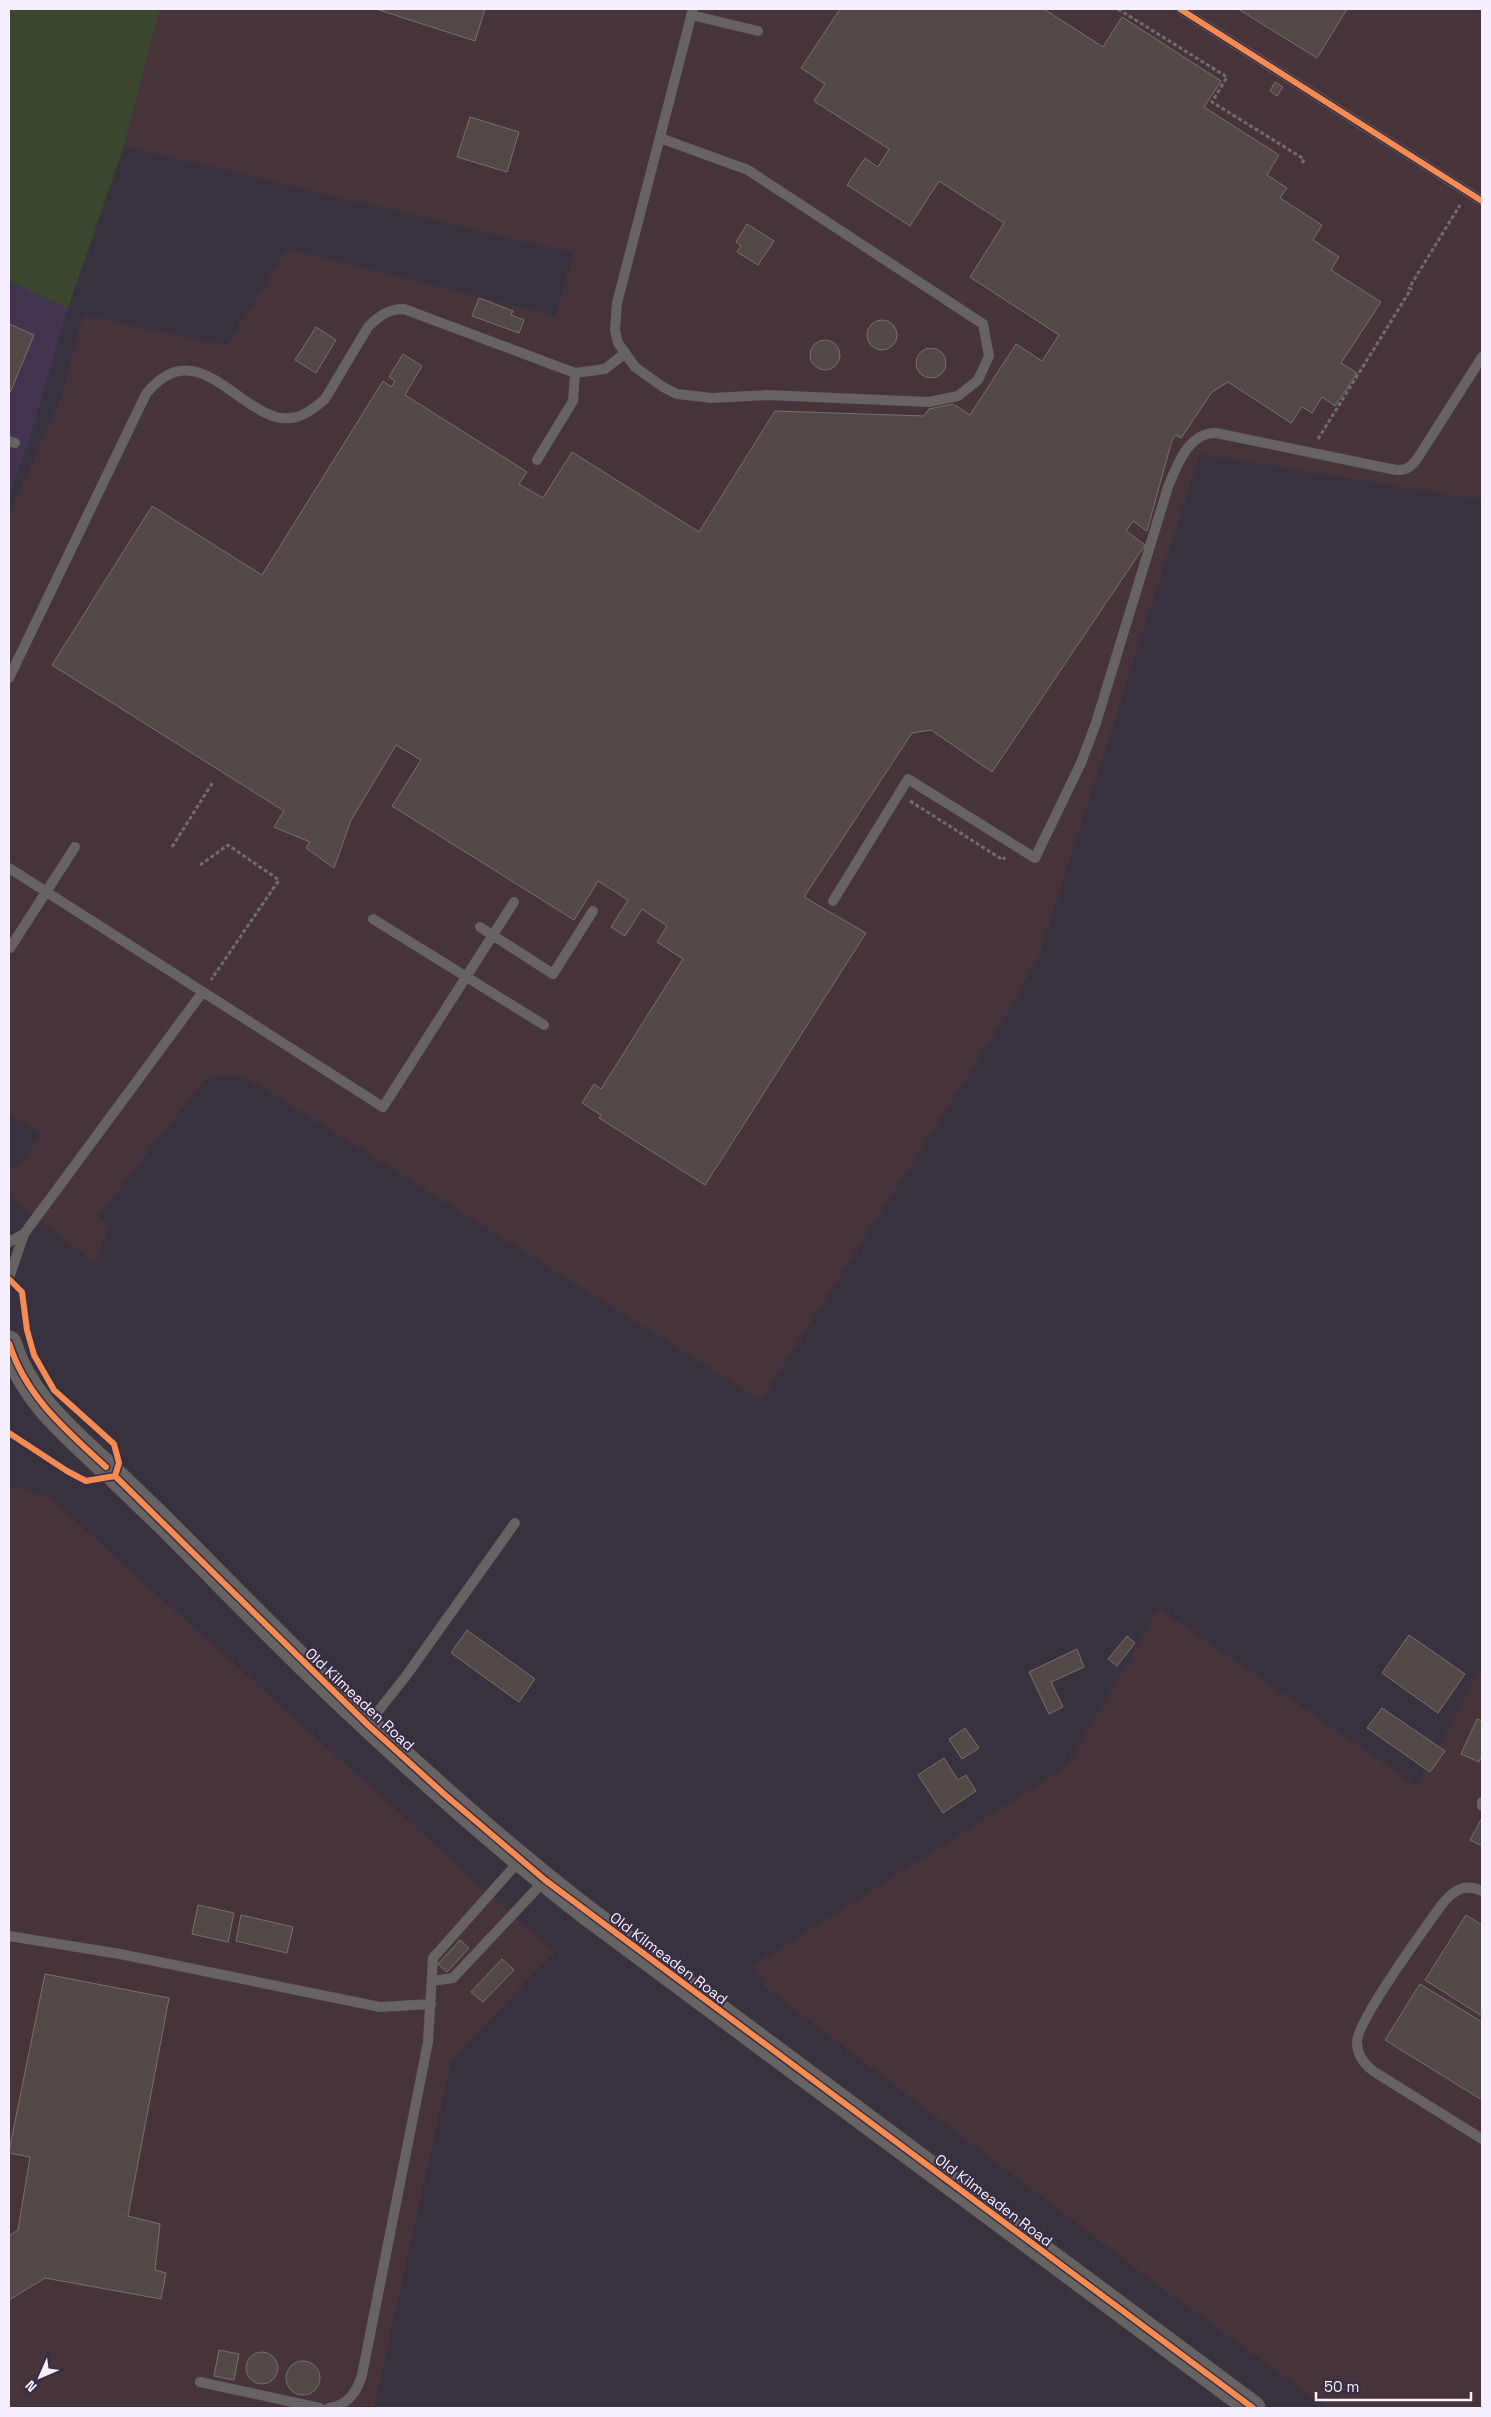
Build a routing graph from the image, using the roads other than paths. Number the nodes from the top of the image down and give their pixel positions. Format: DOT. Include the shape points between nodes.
graph roads {
  1 [pos="1180,9"];
  2 [pos="692,12"];
  3 [pos="758,31"];
  4 [pos="660,138"];
  5 [pos="1482,201"];
  6 [pos="624,354"];
  7 [pos="1482,357"];
  8 [pos="575,373"];
  9 [pos="537,460"];
  10 [pos="9,678"];
  11 [pos="75,846"];
  12 [pos="9,868"];
  13 [pos="46,891"];
  14 [pos="833,901"];
  15 [pos="514,902"];
  16 [pos="593,911"];
  17 [pos="373,919"];
  18 [pos="480,927"];
  19 [pos="492,936"];
  20 [pos="10,948"];
  21 [pos="466,977"];
  22 [pos="202,993"];
  23 [pos="544,1025"];
  24 [pos="24,1234"];
  25 [pos="9,1242"];
  26 [pos="9,1278"];
  27 [pos="9,1343"];
  28 [pos="9,1392"];
  29 [pos="59,1424"];
  30 [pos="515,1523"];
  31 [pos="368,1725"];
  32 [pos="1482,1802"];
  33 [pos="1482,1806"];
  34 [pos="520,1860"];
  35 [pos="544,1880"];
  36 [pos="1482,1891"];
  37 [pos="9,1936"];
  38 [pos="432,1982"];
  39 [pos="431,2004"];
  40 [pos="1482,2139"];
  41 [pos="200,2382"];
  42 [pos="320,2408"];
  43 [pos="329,2408"];
  44 [pos="1253,2408"];
  1 -- 5 [label="lane"];
  2 -- 3 [label="lane"];
  2 -- 4 [label="lane"];
  4 -- 6 [label="lane" via="617,303 614,330"];
  4 -- 6 [label="lane" via="748,170 962,309 983,324 989,356 978,380 958,396 929,402 767,395 712,398 677,394 635,367"];
  6 -- 8 [label="lane" via="606,369"];
  7 -- 14 [label="lane" via="1419,456 1406,469 1396,470 1210,433 1196,440 1181,458 1164,499 1088,746 1036,858 908,779"];
  8 -- 9 [label="lane" via="573,401"];
  8 -- 10 [label="lane" via="404,309 392,309 368,327 325,399 292,418 270,415 196,372 168,374 154,383 146,394"];
  11 -- 13 [label="lane"];
  12 -- 13 [label="lane"];
  13 -- 20 [label="lane"];
  13 -- 22 [label="lane"];
  15 -- 19 [label="lane"];
  16 -- 19 [label="lane" via="553,974"];
  17 -- 21 [label="lane"];
  18 -- 19 [label="lane"];
  19 -- 21 [label="lane"];
  21 -- 22 [label="lane" via="383,1107"];
  21 -- 23 [label="lane"];
  22 -- 24 [label="lane"];
  24 -- 25 [label="lane"];
  24 -- 26 [label="lane"];
  27 -- 29 [label="street, Old Kilmeaden Road" via="31,1391"];
  28 -- 29 [label="street, Old Kilmeaden Road" via="27,1400"];
  29 -- 31 [label="street, Old Kilmeaden Road"];
  30 -- 31 [label="lane"];
  31 -- 34 [label="street, Old Kilmeaden Road"];
  32 -- 33 [label="lane"];
  34 -- 35 [label="street, Old Kilmeaden Road"];
  34 -- 38 [label="lane" via="433,1958"];
  35 -- 38 [label="lane" via="454,1978"];
  35 -- 44 [label="street, Old Kilmeaden Road"];
  36 -- 40 [label="lane" via="1464,1887 1443,1903 1364,2019 1357,2043 1361,2059 1373,2071"];
  37 -- 39 [label="lane" via="120,1954 380,2007"];
  38 -- 39 [label="lane"];
  39 -- 43 [label="lane" via="428,2042 362,2374 349,2399"];
  41 -- 42 [label="lane"];
}
